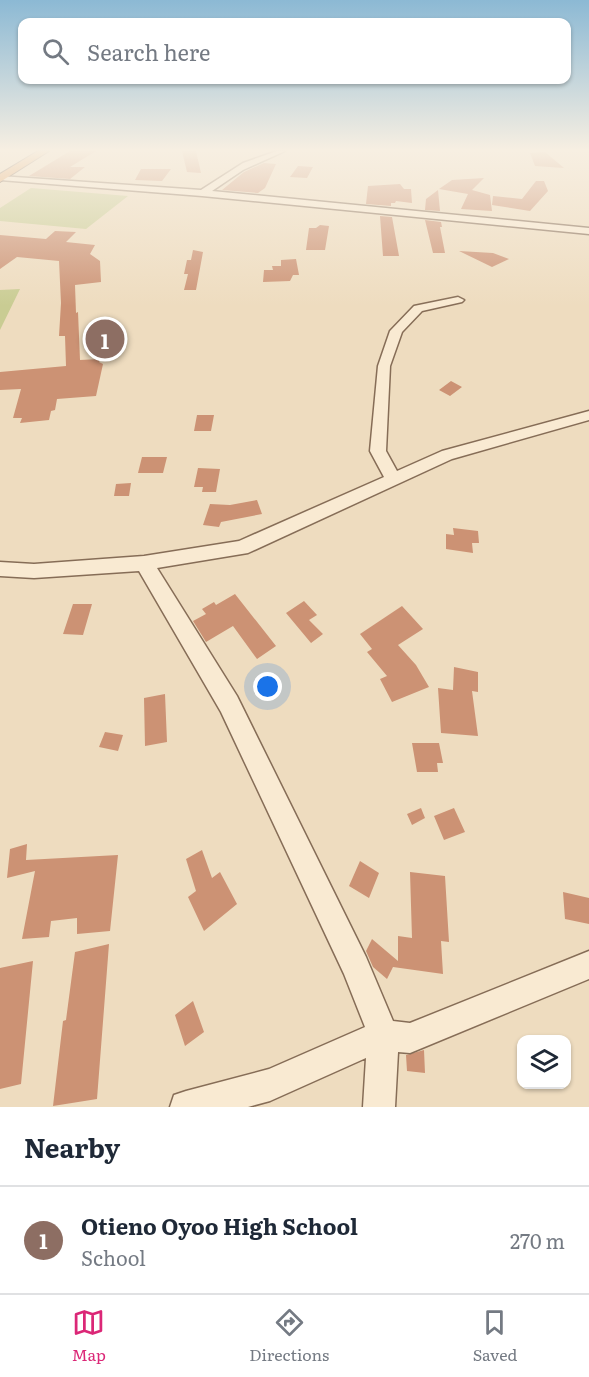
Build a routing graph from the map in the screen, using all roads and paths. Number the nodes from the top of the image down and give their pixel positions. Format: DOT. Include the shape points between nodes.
graph roads {
  1 [pos="300,203"];
  2 [pos="589,231"];
  3 [pos="458,300"];
  4 [pos="589,415"];
  5 [pos="393,478"];
  6 [pos="144,563"];
  7 [pos="0,569"];
  8 [pos="589,965"];
  9 [pos="383,1035"];
  10 [pos="186,1107"];
  11 [pos="379,1107"];
  1 -- 2 [label="street"];
  3 -- 5 [label="street" via="418,308 396,332 384,366 378,451"];
  4 -- 5 [label="street" via="447,456"];
  5 -- 6 [label="street" via="242,548"];
  6 -- 7 [label="street" via="34,572"];
  6 -- 9 [label="street" via="229,704 356,967"];
  8 -- 9 [label="street" via="410,1038"];
  9 -- 10 [label="street" via="270,1085"];
  9 -- 11 [label="street"];
}
